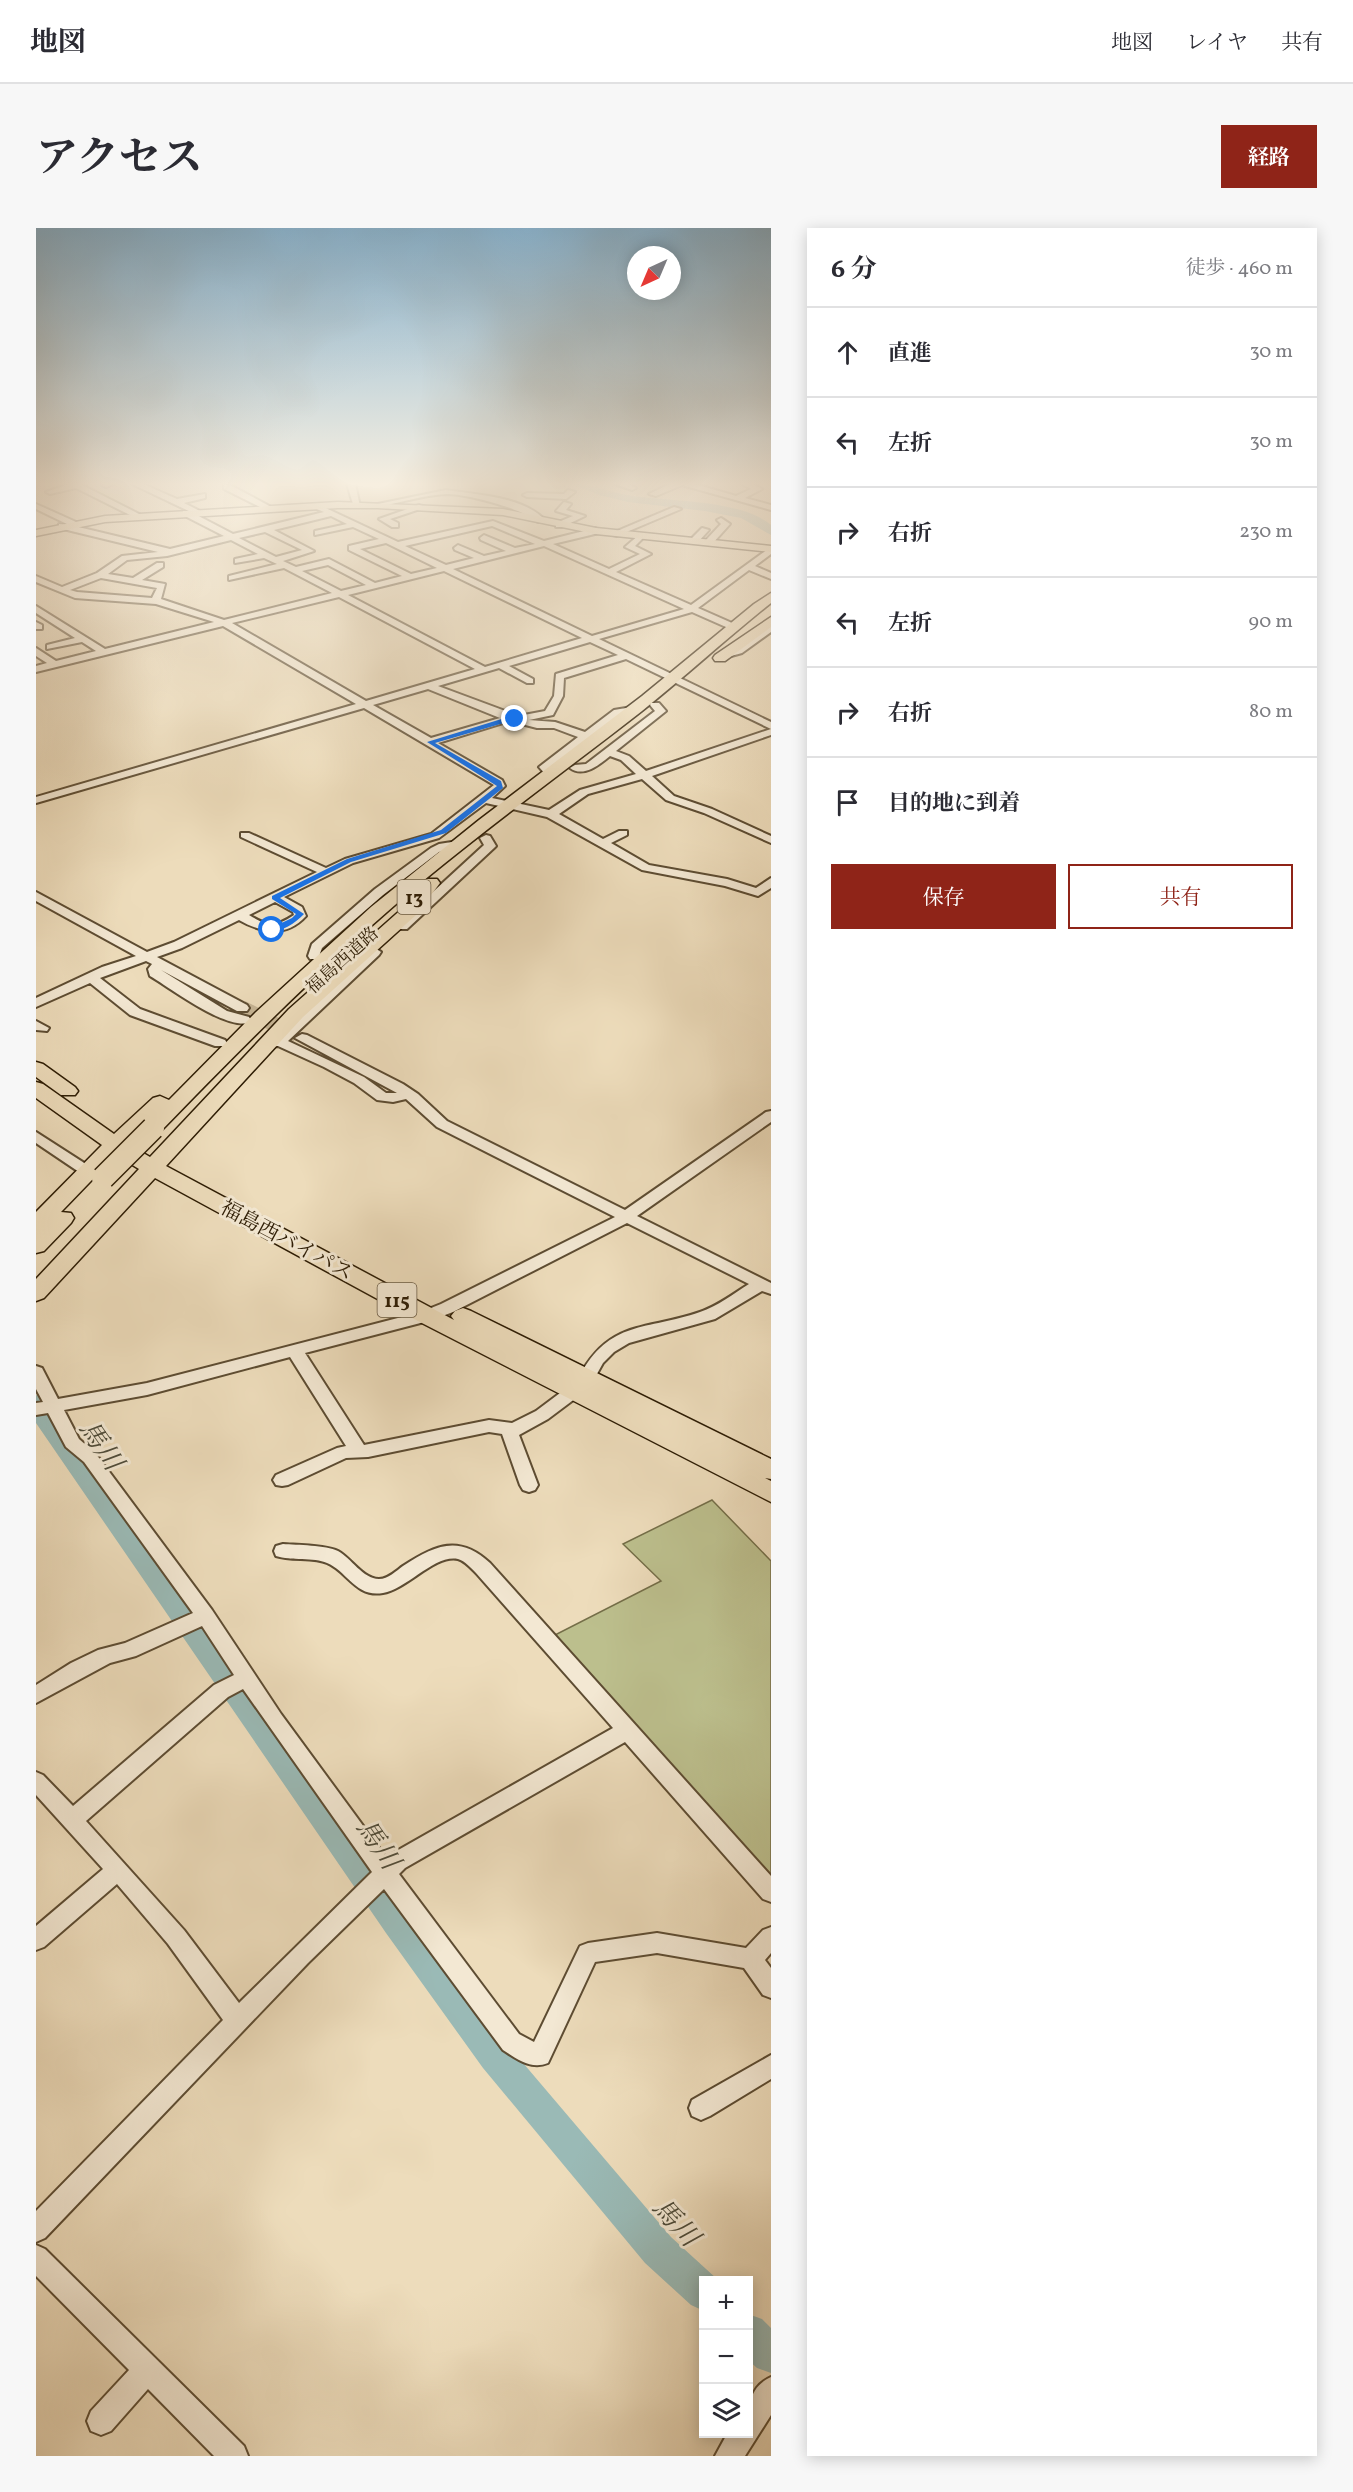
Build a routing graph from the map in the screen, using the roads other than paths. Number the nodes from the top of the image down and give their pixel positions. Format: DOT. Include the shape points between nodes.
graph roads {
  1 [pos="36,588"];
  2 [pos="57,588"];
  3 [pos="161,588"];
  4 [pos="329,588"];
  5 [pos="366,588"];
  6 [pos="486,588"];
  7 [pos="646,588"];
  8 [pos="721,588"];
  9 [pos="768,593"];
  10 [pos="340,594"];
  11 [pos="157,601"];
  12 [pos="36,609"];
  13 [pos="693,609"];
  14 [pos="47,616"];
  15 [pos="771,621"];
  16 [pos="225,623"];
  17 [pos="37,624"];
  18 [pos="729,625"];
  19 [pos="771,628"];
  20 [pos="84,639"];
  21 [pos="590,639"];
  22 [pos="756,639"];
  23 [pos="770,643"];
  24 [pos="50,647"];
  25 [pos="36,651"];
  26 [pos="105,652"];
  27 [pos="700,655"];
  28 [pos="724,655"];
  29 [pos="626,656"];
  30 [pos="55,665"];
  31 [pos="500,665"];
  32 [pos="36,669"];
  33 [pos="484,670"];
  34 [pos="530,681"];
  35 [pos="678,681"];
  36 [pos="428,686"];
  37 [pos="364,704"];
  38 [pos="655,705"];
  39 [pos="632,710"];
  40 [pos="513,719"];
  41 [pos="771,726"];
  42 [pos="771,732"];
  43 [pos="586,736"];
  44 [pos="430,742"];
  45 [pos="608,752"];
  46 [pos="575,768"];
  47 [pos="550,773"];
  48 [pos="644,775"];
  49 [pos="484,799"];
  50 [pos="36,800"];
  51 [pos="515,807"];
  52 [pos="551,814"];
  53 [pos="623,833"];
  54 [pos="245,835"];
  55 [pos="486,838"];
  56 [pos="771,840"];
  57 [pos="603,843"];
  58 [pos="458,844"];
  59 [pos="326,872"];
  60 [pos="771,882"];
  61 [pos="431,883"];
  62 [pos="399,892"];
  63 [pos="36,896"];
  64 [pos="275,897"];
  65 [pos="240,915"];
  66 [pos="314,956"];
  67 [pos="155,960"];
  68 [pos="91,977"];
  69 [pos="36,1003"];
  70 [pos="243,1014"];
  71 [pos="302,1038"];
  72 [pos="220,1043"];
  73 [pos="273,1043"];
  74 [pos="36,1068"];
  75 [pos="36,1088"];
  76 [pos="408,1094"];
  77 [pos="771,1115"];
  78 [pos="36,1136"];
  79 [pos="120,1139"];
  80 [pos="159,1147"];
  81 [pos="103,1178"];
  82 [pos="626,1217"];
  83 [pos="36,1225"];
  84 [pos="36,1246"];
  85 [pos="36,1273"];
  86 [pos="766,1286"];
  87 [pos="36,1293"];
  88 [pos="437,1312"];
  89 [pos="294,1350"];
  90 [pos="36,1372"];
  91 [pos="581,1384"];
  92 [pos="45,1407"];
  93 [pos="514,1429"];
  94 [pos="359,1451"];
  95 [pos="771,1470"];
  96 [pos="282,1480"];
  97 [pos="529,1485"];
  98 [pos="771,1492"];
  99 [pos="283,1551"];
  100 [pos="201,1617"];
  101 [pos="235,1684"];
  102 [pos="36,1695"];
  103 [pos="628,1730"];
  104 [pos="36,1782"];
  105 [pos="72,1820"];
  106 [pos="118,1870"];
  107 [pos="378,1881"];
  108 [pos="771,1892"];
  109 [pos="771,1937"];
  110 [pos="36,1940"];
  111 [pos="751,1959"];
  112 [pos="771,1987"];
  113 [pos="237,2020"];
  114 [pos="771,2066"];
  115 [pos="701,2108"];
  116 [pos="36,2229"];
  117 [pos="36,2258"];
  118 [pos="148,2369"];
  119 [pos="771,2391"];
  120 [pos="753,2418"];
  121 [pos="101,2421"];
  122 [pos="741,2438"];
  123 [pos="234,2456"];
  124 [pos="729,2456"];
  1 -- 2 [label="street"];
  2 -- 11 [label="street" via="93,597"];
  3 -- 11 [label="street"];
  4 -- 10 [label="street"];
  5 -- 10 [label="street"];
  6 -- 21 [label="street"];
  7 -- 13 [label="street"];
  8 -- 13 [label="street"];
  9 -- 18 [label="street"];
  9 -- 27 [label="highway, 福島西道路 / 13"];
  10 -- 16 [label="street"];
  10 -- 33 [label="street"];
  11 -- 16 [label="street"];
  12 -- 14 [label="street"];
  13 -- 18 [label="street"];
  13 -- 21 [label="street"];
  14 -- 17 [label="street"];
  14 -- 20 [label="street"];
  15 -- 28 [label="highway, 福島西道路 / 13"];
  16 -- 26 [label="street"];
  16 -- 37 [label="street"];
  18 -- 27 [label="street" via="698,651"];
  19 -- 22 [label="street"];
  20 -- 24 [label="street"];
  20 -- 26 [label="street"];
  21 -- 29 [label="street"];
  21 -- 31 [label="street"];
  22 -- 23 [label="street"];
  22 -- 28 [label="street" via="739,651"];
  25 -- 30 [label="street"];
  26 -- 30 [label="street"];
  27 -- 35 [label="highway, 福島西道路 / 13"];
  28 -- 35 [label="highway, 福島西道路 / 13"];
  29 -- 35 [label="street"];
  29 -- 40 [label="street" via="559,676 562,685 549,713"];
  30 -- 32 [label="street"];
  31 -- 33 [label="street"];
  31 -- 34 [label="street"];
  33 -- 36 [label="street"];
  35 -- 38 [label="highway, 福島西道路 / 13"];
  35 -- 39 [label="highway, 福島西道路 / 13"];
  35 -- 41 [label="street"];
  36 -- 37 [label="street"];
  36 -- 40 [label="street"];
  37 -- 44 [label="street"];
  37 -- 50 [label="street"];
  38 -- 45 [label="street" via="662,711"];
  38 -- 46 [label="highway, 福島西道路 / 13"];
  39 -- 43 [label="street" via="618,712"];
  39 -- 47 [label="highway, 福島西道路 / 13"];
  40 -- 43 [label="street" via="555,725"];
  40 -- 44 [label="street"];
  42 -- 48 [label="street"];
  43 -- 47 [label="street" via="544,767"];
  44 -- 49 [label="street" via="498,782 500,786"];
  45 -- 46 [label="street" via="589,767"];
  45 -- 48 [label="street" via="625,758"];
  46 -- 51 [label="highway, 福島西道路 / 13"];
  47 -- 51 [label="highway, 福島西道路 / 13"];
  48 -- 52 [label="street" via="584,792"];
  48 -- 56 [label="street" via="670,798"];
  49 -- 51 [label="street"];
  49 -- 59 [label="street" via="435,836 349,861"];
  51 -- 52 [label="street"];
  51 -- 55 [label="highway, 福島西道路 / 13"];
  51 -- 58 [label="highway, 福島西道路 / 13"];
  52 -- 57 [label="street"];
  53 -- 57 [label="street"];
  54 -- 59 [label="street"];
  55 -- 61 [label="highway, 福島西道路 / 13"];
  55 -- 73 [label="street" via="490,846"];
  57 -- 60 [label="street" via="646,868 758,892"];
  58 -- 62 [label="highway, 福島西道路 / 13"];
  58 -- 66 [label="street" via="435,850 379,892 316,946"];
  59 -- 64 [label="street"];
  61 -- 73 [label="highway" via="410,911 296,1013"];
  61 -- 80 [label="highway, 福島西道路 / 13" via="336,963 247,1049"];
  62 -- 66 [label="highway" via="375,902"];
  62 -- 80 [label="highway, 福島西道路 / 13" via="322,957 232,1045"];
  63 -- 67 [label="street"];
  64 -- 65 [label="street"];
  64 -- 65 [label="street" via="298,910 300,916 266,930"];
  65 -- 67 [label="street"];
  66 -- 70 [label="highway"];
  67 -- 68 [label="street"];
  67 -- 70 [label="street" via="155,973 222,1014"];
  68 -- 69 [label="street"];
  68 -- 72 [label="street" via="135,1012"];
  70 -- 72 [label="highway"];
  71 -- 76 [label="street"];
  72 -- 79 [label="highway"];
  73 -- 76 [label="street" via="329,1064 382,1097"];
  73 -- 80 [label="highway"];
  74 -- 79 [label="highway, 福島西バイパス / 115"];
  75 -- 79 [label="highway, 福島西バイパス / 115"];
  76 -- 82 [label="street" via="442,1124"];
  77 -- 82 [label="street"];
  78 -- 81 [label="street"];
  79 -- 80 [label="highway, 福島西バイパス / 115"];
  79 -- 81 [label="highway"];
  80 -- 81 [label="highway, 福島西道路 / 13"];
  80 -- 87 [label="highway"];
  80 -- 88 [label="highway, 福島西バイパス / 115"];
  81 -- 83 [label="highway"];
  81 -- 84 [label="highway, 福島西道路 / 13"];
  81 -- 85 [label="highway, 福島西道路 / 13"];
  82 -- 86 [label="street"];
  82 -- 88 [label="street"];
  86 -- 91 [label="street" via="711,1315 612,1344 593,1362"];
  88 -- 89 [label="street"];
  88 -- 91 [label="highway, 福島西バイパス / 115"];
  89 -- 92 [label="street" via="147,1389"];
  89 -- 94 [label="street"];
  90 -- 92 [label="street"];
  91 -- 93 [label="street" via="542,1415"];
  91 -- 95 [label="highway, 福島西バイパス / 115"];
  91 -- 98 [label="highway, 福島西バイパス / 115"];
  92 -- 100 [label="street" via="72,1443 90,1458"];
  93 -- 94 [label="street" via="489,1426"];
  93 -- 97 [label="street" via="510,1434"];
  94 -- 96 [label="street" via="344,1452"];
  99 -- 103 [label="street" via="332,1556 374,1587 390,1585 442,1555 464,1552"];
  100 -- 101 [label="street"];
  100 -- 102 [label="street" via="129,1650 105,1656"];
  101 -- 105 [label="street"];
  101 -- 107 [label="street" via="274,1720"];
  103 -- 107 [label="street" via="397,1861"];
  103 -- 108 [label="street"];
  104 -- 105 [label="street"];
  105 -- 106 [label="street"];
  106 -- 110 [label="street"];
  106 -- 113 [label="street" via="176,1936"];
  107 -- 111 [label="street" via="511,2042 540,2055 588,1953 657,1943"];
  107 -- 113 [label="street"];
  109 -- 111 [label="street"];
  111 -- 112 [label="street"];
  113 -- 116 [label="street"];
  114 -- 115 [label="street"];
  117 -- 118 [label="street"];
  118 -- 121 [label="street"];
  118 -- 123 [label="street"];
  119 -- 120 [label="street"];
  122 -- 124 [label="street"];
}
